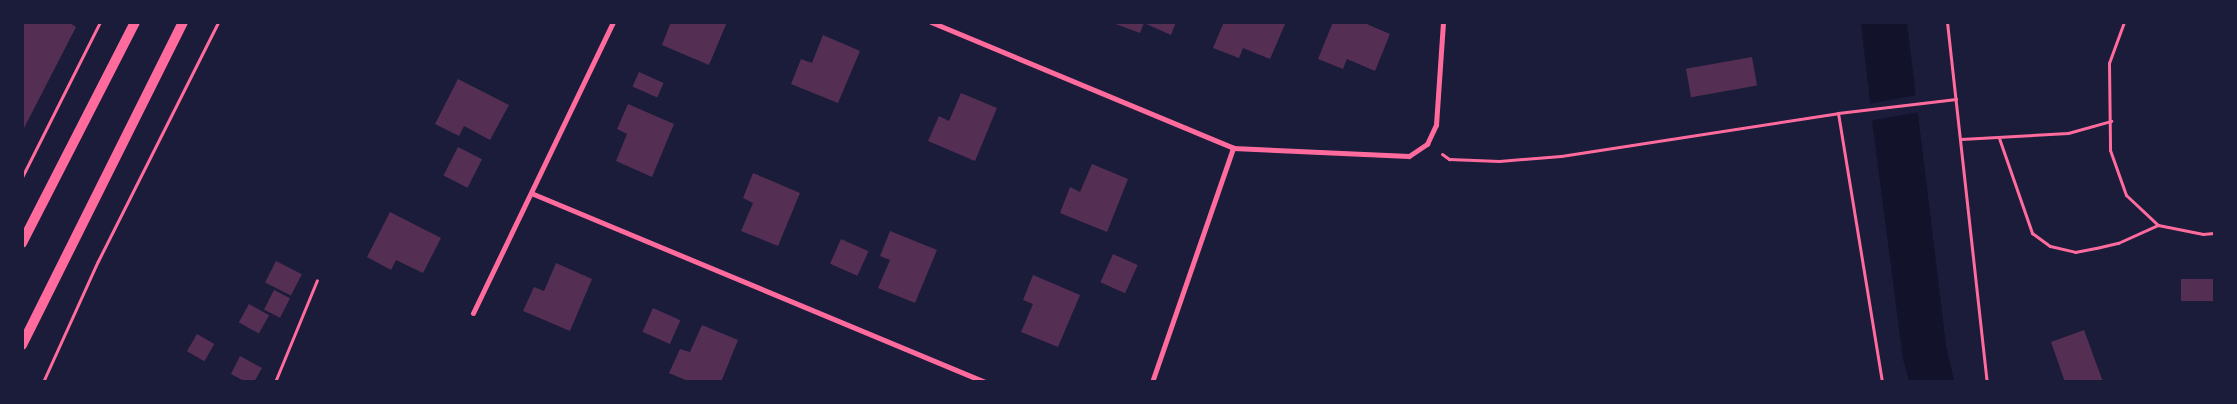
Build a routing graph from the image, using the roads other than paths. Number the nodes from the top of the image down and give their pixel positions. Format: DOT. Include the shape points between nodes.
graph roads {
  1 [pos="135,22"];
  2 [pos="183,22"];
  3 [pos="613,22"];
  4 [pos="931,22"];
  5 [pos="1444,22"];
  6 [pos="1233,148"];
  7 [pos="531,193"];
  8 [pos="22,243"];
  9 [pos="474,312"];
  10 [pos="22,345"];
  11 [pos="985,382"];
  12 [pos="1152,382"];
  1 -- 8 [label="main road"];
  2 -- 10 [label="main road"];
  3 -- 7 [label="street"];
  4 -- 6 [label="street"];
  5 -- 6 [label="street" via="1436,125 1427,144 1409,156"];
  6 -- 12 [label="street"];
  7 -- 9 [label="street"];
  7 -- 11 [label="street"];
}
